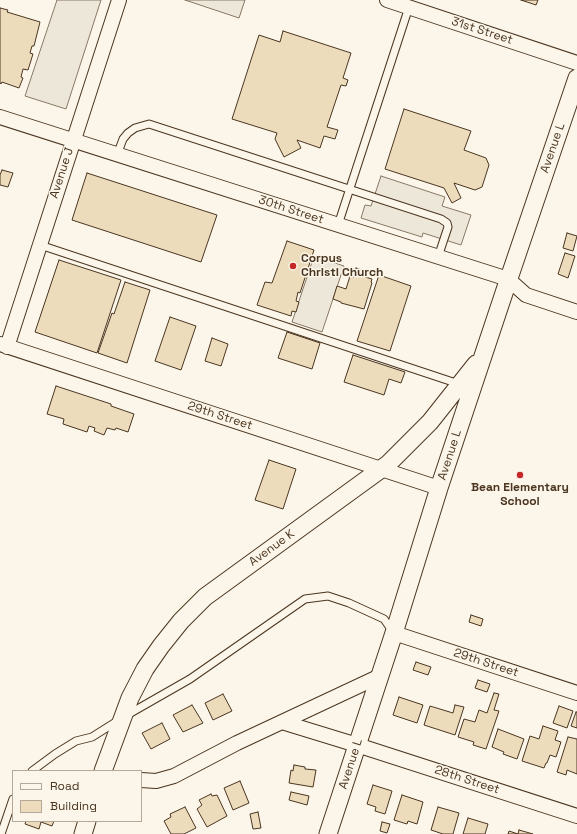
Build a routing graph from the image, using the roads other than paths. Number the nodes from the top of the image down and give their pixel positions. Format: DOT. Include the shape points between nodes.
graph roads {
  1 [pos="119,0"];
  2 [pos="387,0"];
  3 [pos="409,7"];
  4 [pos="577,63"];
  5 [pos="577,78"];
  6 [pos="0,117"];
  7 [pos="73,141"];
  8 [pos="117,155"];
  9 [pos="349,189"];
  10 [pos="338,225"];
  11 [pos="40,244"];
  12 [pos="438,257"];
  13 [pos="508,279"];
  14 [pos="577,312"];
  15 [pos="3,345"];
  16 [pos="483,355"];
  17 [pos="460,384"];
  18 [pos="381,469"];
  19 [pos="439,488"];
  20 [pos="394,633"];
  21 [pos="380,676"];
  22 [pos="577,693"];
  23 [pos="123,717"];
  24 [pos="282,722"];
  25 [pos="357,745"];
  26 [pos="33,770"];
  27 [pos="103,770"];
  28 [pos="142,780"];
  29 [pos="12,801"];
  30 [pos="577,816"];
  31 [pos="87,822"];
  32 [pos="1,834"];
  33 [pos="83,834"];
  34 [pos="328,834"];
  1 -- 7 [label="street, Avenue J"];
  2 -- 3 [label="street, 31st Street"];
  3 -- 4 [label="street, 31st Street"];
  3 -- 9 [label="lane"];
  5 -- 13 [label="street, Avenue L"];
  6 -- 7 [label="street, 30th Street"];
  7 -- 8 [label="street, 30th Street"];
  7 -- 11 [label="street, Avenue J"];
  8 -- 9 [label="lane" via="128,133 149,124"];
  8 -- 10 [label="street, 30th Street"];
  9 -- 10 [label="lane"];
  9 -- 12 [label="lane" via="447,222 448,227"];
  10 -- 12 [label="street, 30th Street"];
  11 -- 15 [label="street, Avenue J"];
  11 -- 17 [label="lane"];
  12 -- 13 [label="street, 30th Street"];
  13 -- 14 [label="street, 30th Street" via="526,295"];
  13 -- 16 [label="street, Avenue L"];
  15 -- 18 [label="street, 29th Street"];
  16 -- 17 [label="street, Avenue K"];
  16 -- 19 [label="street, Avenue L"];
  17 -- 18 [label="street, Avenue K" via="430,422"];
  18 -- 19 [label="street, 29th Street"];
  18 -- 23 [label="street, Avenue K" via="205,597 181,622 145,669"];
  19 -- 20 [label="street, Avenue L"];
  20 -- 21 [label="street, Avenue L"];
  20 -- 22 [label="street, 29th Street"];
  20 -- 23 [label="lane" via="384,619 349,603 328,596 306,599 190,679"];
  21 -- 24 [label="street"];
  21 -- 25 [label="street, Avenue L"];
  23 -- 26 [label="lane" via="92,737 76,741"];
  23 -- 27 [label="street, Avenue K"];
  24 -- 25 [label="street"];
  24 -- 28 [label="street" via="174,776 156,781"];
  25 -- 30 [label="street, 28th Street"];
  25 -- 34 [label="street, Avenue L"];
  29 -- 32 [label="lane"];
  31 -- 33 [label="street"];
}
